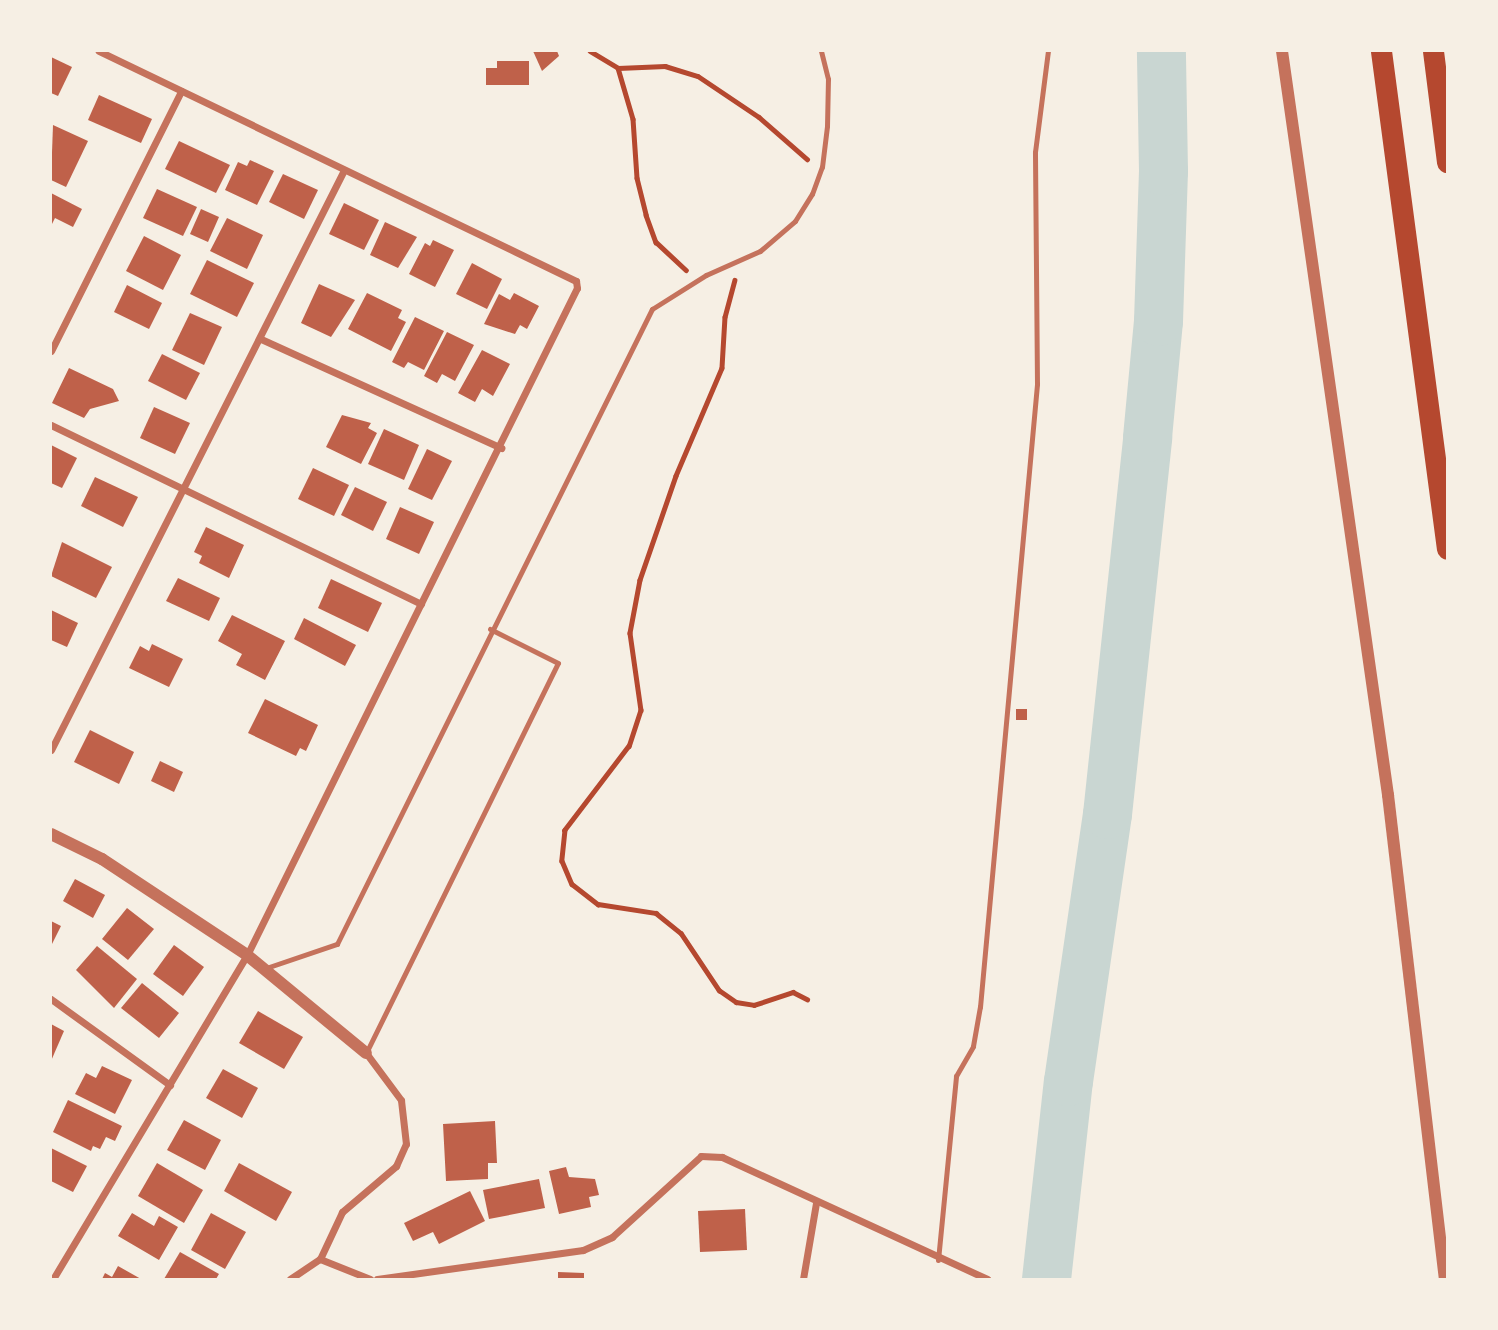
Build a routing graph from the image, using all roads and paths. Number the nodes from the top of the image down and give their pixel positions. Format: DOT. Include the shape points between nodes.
graph roads {
  1 [pos="99,51"];
  2 [pos="590,51"];
  3 [pos="821,51"];
  4 [pos="1048,51"];
  5 [pos="1282,51"];
  6 [pos="1381,51"];
  7 [pos="1433,51"];
  8 [pos="618,68"];
  9 [pos="181,91"];
  10 [pos="1447,162"];
  11 [pos="344,170"];
  12 [pos="821,171"];
  13 [pos="734,265"];
  14 [pos="697,280"];
  15 [pos="261,339"];
  16 [pos="51,351"];
  17 [pos="51,425"];
  18 [pos="501,448"];
  19 [pos="185,490"];
  20 [pos="1447,549"];
  21 [pos="421,604"];
  22 [pos="490,629"];
  23 [pos="51,750"];
  24 [pos="51,834"];
  25 [pos="247,955"];
  26 [pos="266,968"];
  27 [pos="51,999"];
  28 [pos="807,999"];
  29 [pos="366,1053"];
  30 [pos="170,1085"];
  31 [pos="816,1203"];
  32 [pos="320,1259"];
  33 [pos="938,1260"];
  34 [pos="53,1279"];
  35 [pos="290,1279"];
  36 [pos="370,1279"];
  37 [pos="377,1279"];
  38 [pos="803,1279"];
  39 [pos="987,1279"];
  40 [pos="1446,1279"];
  1 -- 9 [label="street"];
  2 -- 8 [label="path"];
  3 -- 12 [label="lane" via="828,79"];
  4 -- 33 [label="lane" via="1035,152 1037,384 980,1007 973,1046 956,1076"];
  5 -- 40 [label="street" via="1388,795"];
  6 -- 20 [label="highway"];
  7 -- 10 [label="highway"];
  8 -- 12 [label="path" via="665,66 698,76 759,117"];
  8 -- 14 [label="path" via="633,119 637,178 656,242"];
  9 -- 11 [label="street"];
  9 -- 16 [label="street"];
  11 -- 15 [label="street"];
  11 -- 18 [label="street" via="576,281 577,288"];
  12 -- 13 [label="lane" via="795,221 760,251"];
  13 -- 14 [label="lane"];
  13 -- 28 [label="path" via="722,368 676,476 640,580 630,633 641,710 629,746 565,830 562,861 572,884 598,904 656,913 681,933 719,990 736,1002 754,1005 793,992"];
  14 -- 22 [label="lane" via="652,309"];
  15 -- 18 [label="street"];
  15 -- 19 [label="street"];
  17 -- 19 [label="street"];
  18 -- 21 [label="street"];
  19 -- 21 [label="street"];
  19 -- 23 [label="street"];
  21 -- 25 [label="street"];
  22 -- 26 [label="lane" via="337,944"];
  22 -- 29 [label="lane" via="558,663"];
  24 -- 25 [label="street" via="102,859"];
  25 -- 26 [label="street"];
  25 -- 30 [label="street"];
  26 -- 29 [label="street"];
  27 -- 30 [label="street"];
  29 -- 32 [label="street" via="401,1100 406,1144 396,1166 342,1212"];
  30 -- 34 [label="street"];
  31 -- 33 [label="street"];
  31 -- 37 [label="street" via="722,1157 701,1156 612,1237 583,1250"];
  31 -- 38 [label="street"];
  32 -- 35 [label="street"];
  32 -- 36 [label="street"];
  33 -- 39 [label="street"];
}
